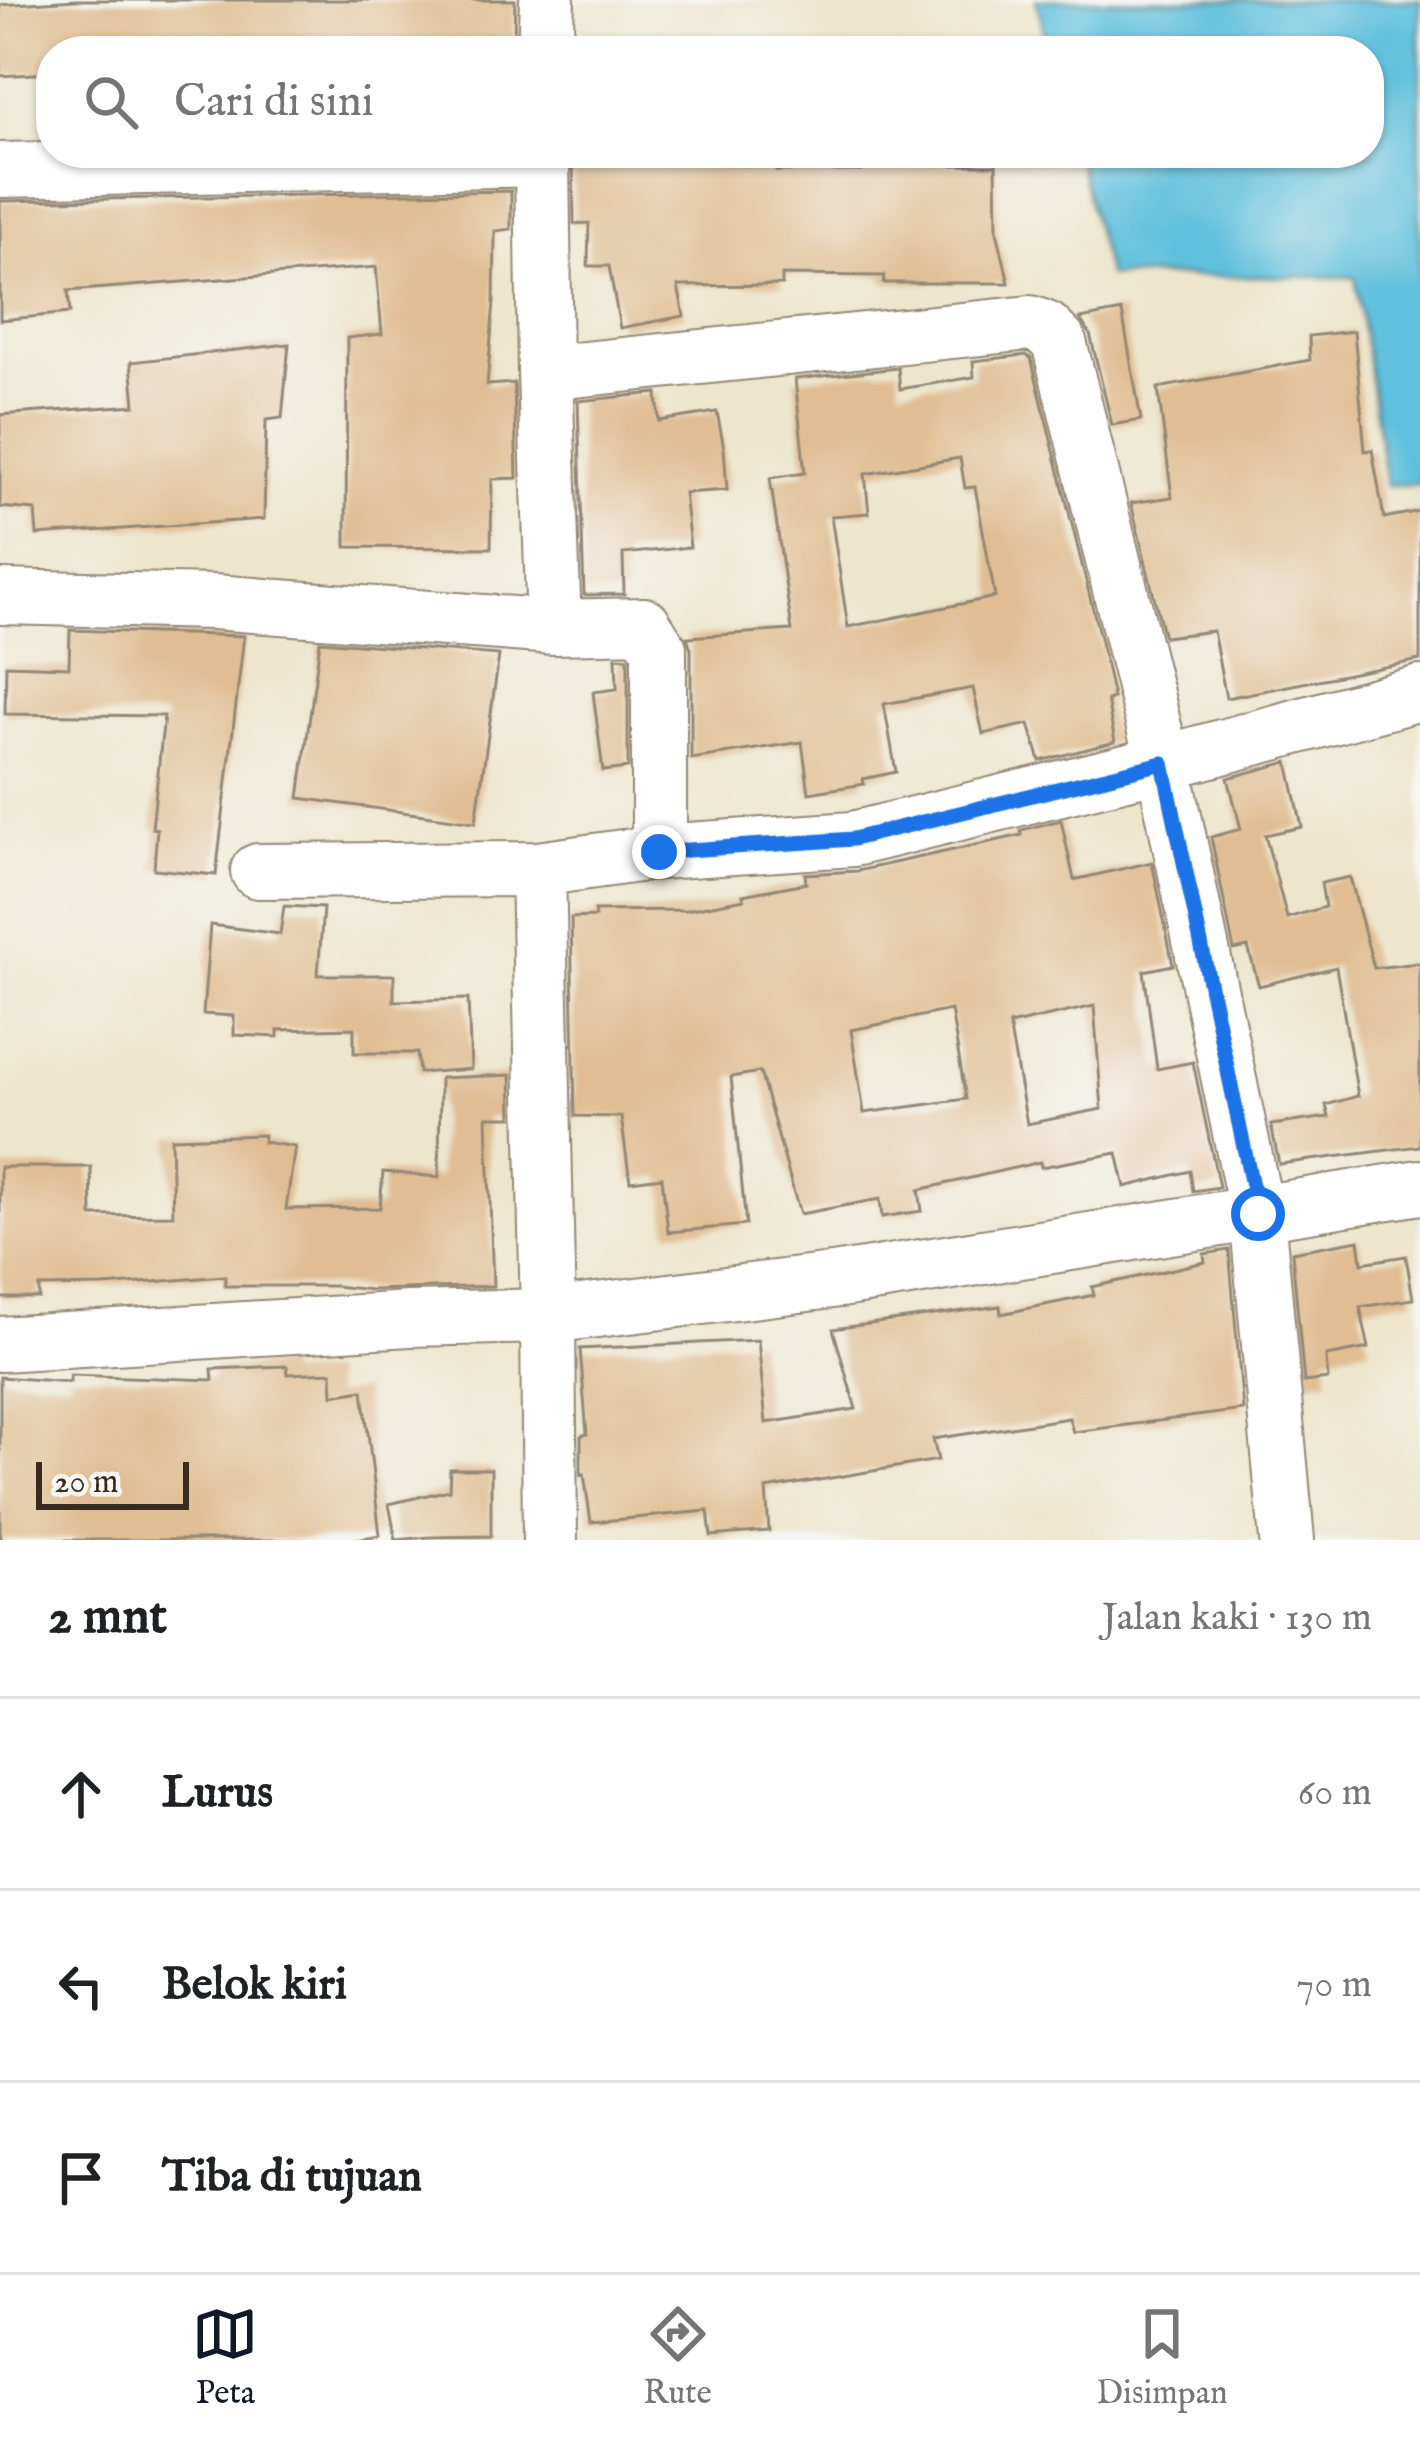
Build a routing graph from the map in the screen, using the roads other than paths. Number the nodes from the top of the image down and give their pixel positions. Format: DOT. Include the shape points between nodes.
graph roads {
  1 [pos="547,0"];
  2 [pos="546,36"];
  3 [pos="77,168"];
  4 [pos="542,168"];
  5 [pos="0,170"];
  6 [pos="544,373"];
  7 [pos="0,597"];
  8 [pos="554,627"];
  9 [pos="1420,693"];
  10 [pos="1163,763"];
  11 [pos="659,852"];
  12 [pos="538,869"];
  13 [pos="257,871"];
  14 [pos="1420,1187"];
  15 [pos="1258,1214"];
  16 [pos="548,1316"];
  17 [pos="0,1345"];
  18 [pos="550,1540"];
  19 [pos="1287,1540"];
  1 -- 2 [label="street"];
  3 -- 5 [label="street"];
  4 -- 6 [label="street"];
  6 -- 8 [label="street"];
  6 -- 10 [label="street" via="1030,322 1046,328 1059,342"];
  7 -- 8 [label="street" via="213,602"];
  8 -- 11 [label="street" via="644,625 659,650"];
  9 -- 10 [label="street"];
  10 -- 11 [label="street" via="853,839"];
  10 -- 15 [label="street"];
  11 -- 12 [label="street"];
  12 -- 13 [label="street"];
  12 -- 16 [label="street"];
  14 -- 15 [label="street"];
  15 -- 16 [label="street"];
  15 -- 19 [label="street"];
  16 -- 17 [label="street"];
  16 -- 18 [label="street"];
}
